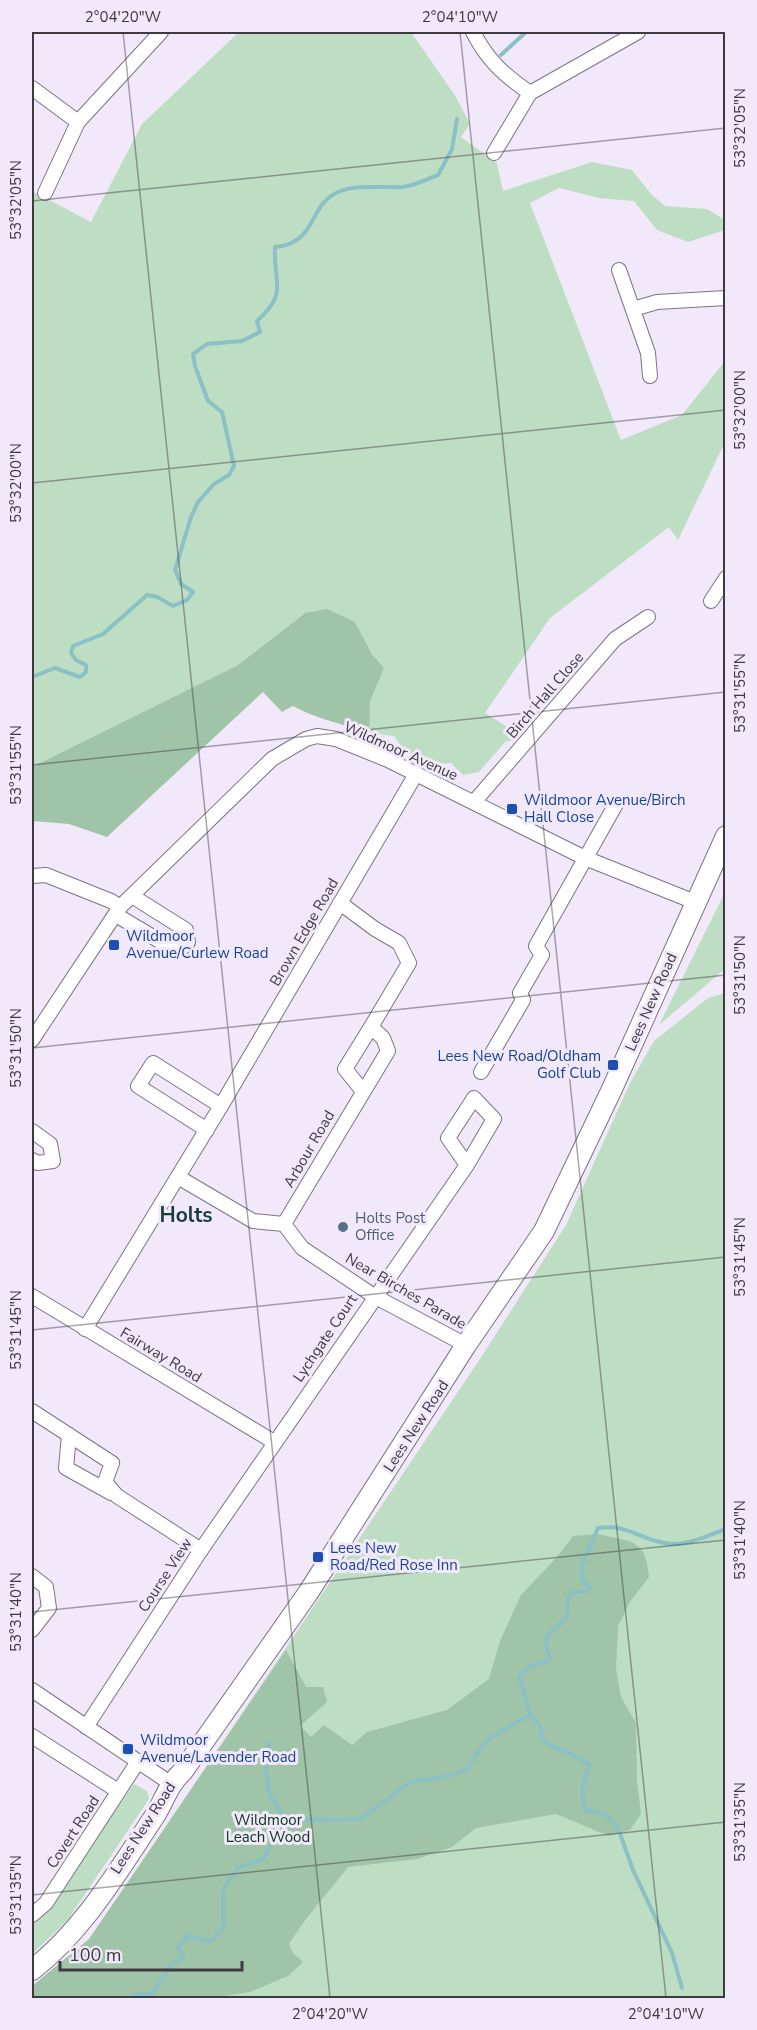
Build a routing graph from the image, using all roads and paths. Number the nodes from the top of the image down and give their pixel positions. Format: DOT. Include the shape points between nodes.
graph roads {
  1 [pos="161,32"];
  2 [pos="473,32"];
  3 [pos="638,32"];
  4 [pos="32,88"];
  5 [pos="530,93"];
  6 [pos="78,122"];
  7 [pos="494,153"];
  8 [pos="45,193"];
  9 [pos="619,270"];
  10 [pos="726,298"];
  11 [pos="633,309"];
  12 [pos="650,376"];
  13 [pos="726,578"];
  14 [pos="711,601"];
  15 [pos="648,617"];
  16 [pos="416,774"];
  17 [pos="474,802"];
  18 [pos="616,804"];
  19 [pos="726,836"];
  20 [pos="585,858"];
  21 [pos="32,876"];
  22 [pos="132,896"];
  23 [pos="695,902"];
  24 [pos="339,903"];
  25 [pos="118,911"];
  26 [pos="371,1027"];
  27 [pos="32,1040"];
  28 [pos="481,1072"];
  29 [pos="362,1090"];
  30 [pos="221,1106"];
  31 [pos="207,1130"];
  32 [pos="32,1131"];
  33 [pos="32,1160"];
  34 [pos="467,1165"];
  35 [pos="178,1178"];
  36 [pos="284,1224"];
  37 [pos="32,1296"];
  38 [pos="374,1296"];
  39 [pos="85,1329"];
  40 [pos="466,1345"];
  41 [pos="32,1411"];
  42 [pos="69,1435"];
  43 [pos="274,1442"];
  44 [pos="117,1496"];
  45 [pos="201,1550"];
  46 [pos="32,1575"];
  47 [pos="32,1630"];
  48 [pos="32,1690"];
  49 [pos="86,1727"];
  50 [pos="34,1742"];
  51 [pos="137,1762"];
  52 [pos="170,1783"];
  53 [pos="118,1791"];
  54 [pos="32,1915"];
  55 [pos="32,1970"];
  1 -- 6 [label="street"];
  2 -- 5 [label="street" via="484,53"];
  3 -- 5 [label="street"];
  4 -- 6 [label="street"];
  5 -- 7 [label="street"];
  6 -- 8 [label="street"];
  9 -- 11 [label="street"];
  10 -- 11 [label="street" via="657,302"];
  11 -- 12 [label="street" via="648,352"];
  13 -- 14 [label="street"];
  15 -- 17 [label="street, Birch Hall Close" via="615,639"];
  16 -- 17 [label="street, Wildmoor Avenue"];
  16 -- 22 [label="street, Wildmoor Avenue" via="336,739 306,739 272,759"];
  16 -- 24 [label="street, Brown Edge Road"];
  17 -- 20 [label="street, Wildmoor Avenue"];
  18 -- 20 [label="street"];
  19 -- 23 [label="street, Lees New Road"];
  20 -- 23 [label="street, Wildmoor Avenue"];
  20 -- 28 [label="street" via="536,946 542,955 520,993 523,1000"];
  21 -- 25 [label="street" via="46,875 111,901"];
  22 -- 25 [label="street, Wildmoor Avenue"];
  22 -- 25 [label="street" via="186,930 188,942 175,950"];
  23 -- 40 [label="street, Lees New Road" via="549,1222"];
  24 -- 26 [label="street" via="399,943 409,963"];
  24 -- 30 [label="street, Brown Edge Road"];
  25 -- 27 [label="street, Wildmoor Avenue"];
  26 -- 29 [label="street" via="345,1069"];
  26 -- 29 [label="street, Arbour Road" via="383,1038 388,1051"];
  29 -- 36 [label="street, Arbour Road"];
  30 -- 31 [label="street, Brown Edge Road"];
  30 -- 31 [label="street" via="153,1063 138,1086"];
  31 -- 35 [label="street, Brown Edge Road"];
  32 -- 33 [label="street" via="50,1144 53,1161 38,1164"];
  34 -- 38 [label="street, Lychgate Court"];
  35 -- 36 [label="street" via="253,1221"];
  35 -- 39 [label="street, Brown Edge Road"];
  36 -- 38 [label="street, Near Birches Parade" via="302,1248"];
  37 -- 39 [label="street, Fairway Road"];
  38 -- 40 [label="street, Near Birches Parade"];
  38 -- 43 [label="street, Lychgate Court"];
  39 -- 43 [label="street, Fairway Road"];
  40 -- 52 [label="street, Lees New Road" via="308,1593 183,1771"];
  41 -- 42 [label="street"];
  42 -- 44 [label="street" via="112,1463 105,1482"];
  42 -- 44 [label="street" via="66,1468"];
  43 -- 45 [label="street, Course View"];
  44 -- 45 [label="street"];
  45 -- 49 [label="street, Course View"];
  46 -- 47 [label="street" via="46,1587 49,1608"];
  48 -- 49 [label="street"];
  49 -- 51 [label="street"];
  50 -- 53 [label="street"];
  51 -- 52 [label="street"];
  51 -- 53 [label="street, Covert Road"];
  52 -- 55 [label="street, Lees New Road" via="155,1814 71,1935"];
  53 -- 54 [label="street, Covert Road" via="46,1903"];
}
